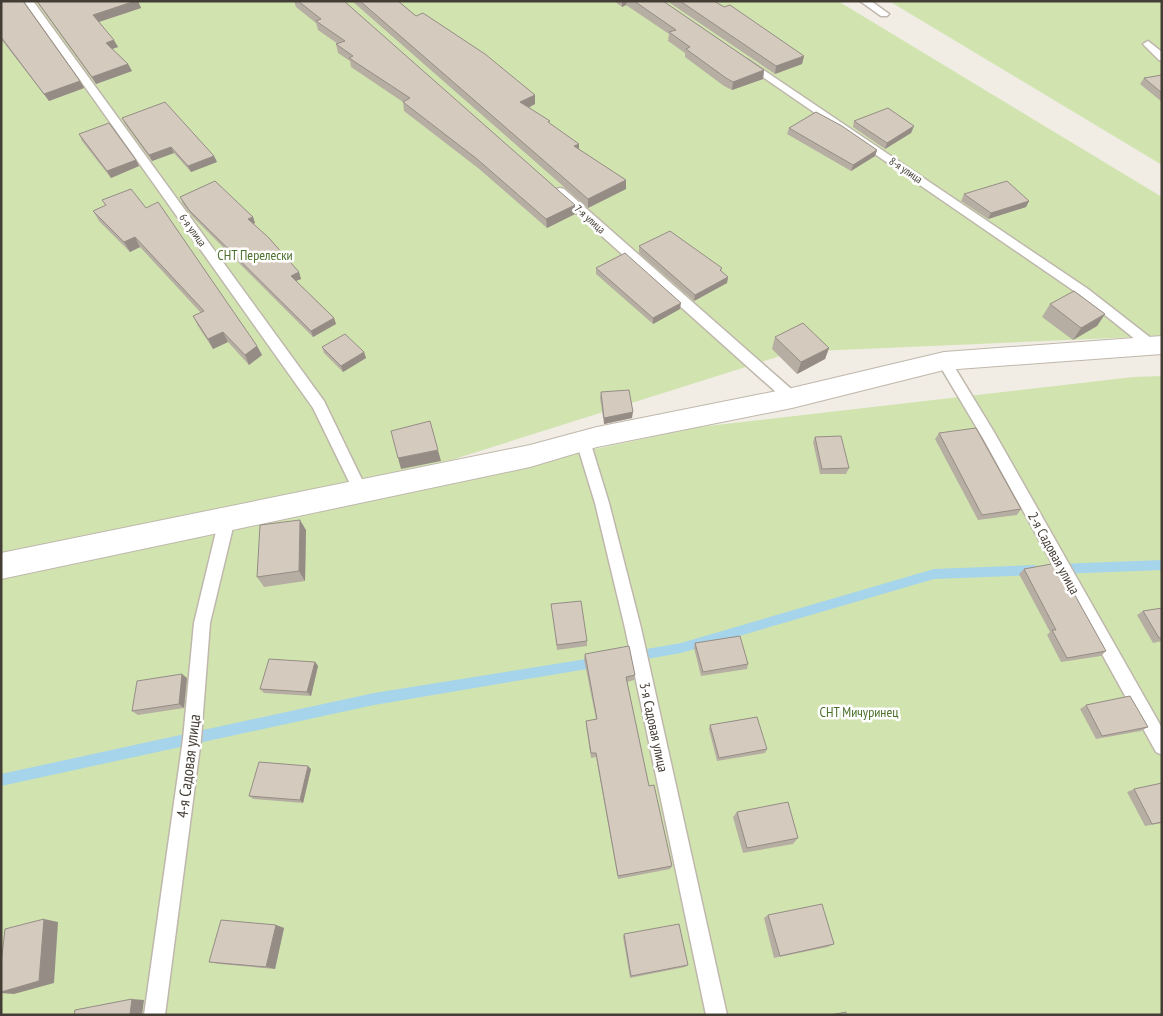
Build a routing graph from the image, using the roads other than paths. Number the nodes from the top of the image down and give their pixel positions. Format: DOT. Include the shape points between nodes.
graph roads {
  1 [pos="28,1"];
  2 [pos="864,1"];
  3 [pos="884,14"];
  4 [pos="1148,44"];
  5 [pos="738,56"];
  6 [pos="1162,58"];
  7 [pos="554,187"];
  8 [pos="1156,345"];
  9 [pos="944,361"];
  10 [pos="792,398"];
  11 [pos="583,441"];
  12 [pos="362,492"];
  13 [pos="227,519"];
  14 [pos="1,566"];
  15 [pos="1162,746"];
  16 [pos="154,1015"];
  17 [pos="718,1015"];
  1 -- 12 [label="lane, 6-я улица" via="319,405"];
  2 -- 3 [label="lane"];
  4 -- 6 [label="lane"];
  5 -- 8 [label="lane, 8-я улица" via="1084,292"];
  7 -- 10 [label="lane, 7-я улица"];
  8 -- 9 [label="street"];
  9 -- 10 [label="street"];
  9 -- 15 [label="lane, 2-я Садовая улица"];
  10 -- 11 [label="street"];
  11 -- 12 [label="street" via="530,456"];
  11 -- 17 [label="lane, 3-я Садовая улица" via="633,628"];
  12 -- 13 [label="street"];
  13 -- 14 [label="street"];
  13 -- 16 [label="lane, 4-я Садовая улица" via="202,623 192,739"];
}
